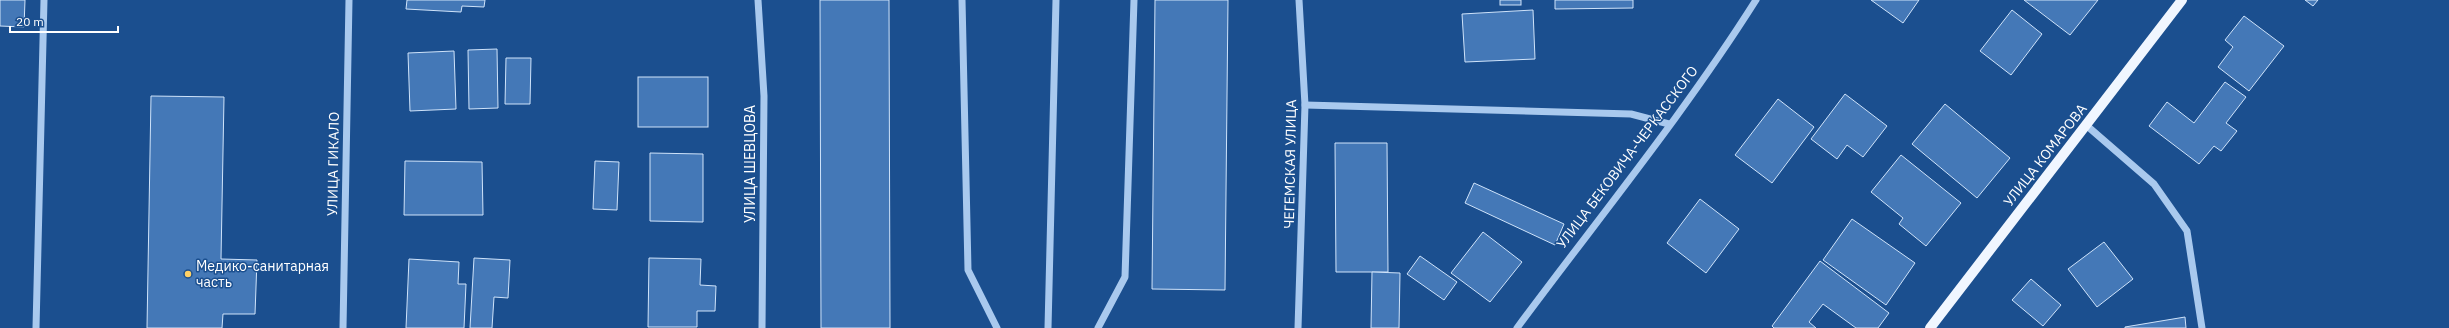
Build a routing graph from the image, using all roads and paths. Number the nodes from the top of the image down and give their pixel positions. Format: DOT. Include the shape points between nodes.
graph roads {
  1 [pos="44,0"];
  2 [pos="350,0"];
  3 [pos="758,0"];
  4 [pos="962,0"];
  5 [pos="1056,0"];
  6 [pos="1134,0"];
  7 [pos="1299,0"];
  8 [pos="1756,0"];
  9 [pos="2182,0"];
  10 [pos="1305,105"];
  11 [pos="1669,124"];
  12 [pos="2086,125"];
  13 [pos="36,328"];
  14 [pos="343,328"];
  15 [pos="762,328"];
  16 [pos="997,328"];
  17 [pos="1048,328"];
  18 [pos="1098,328"];
  19 [pos="1298,328"];
  20 [pos="1517,328"];
  21 [pos="1930,328"];
  22 [pos="2202,328"];
  1 -- 13 [label="street"];
  2 -- 14 [label="street, УЛИЦА ГИКАЛО"];
  3 -- 15 [label="street, УЛИЦА ШЕВЦОВА" via="764,96"];
  4 -- 16 [label="street" via="968,270"];
  5 -- 17 [label="street"];
  6 -- 18 [label="street" via="1125,277"];
  7 -- 10 [label="street, ЧЕГЕМСКАЯ УЛИЦА"];
  8 -- 11 [label="street, УЛИЦА БЕКОВИЧА-ЧЕРКАССКОГО"];
  9 -- 12 [label="main road, УЛИЦА КОМАРОВА"];
  10 -- 11 [label="street" via="1631,114"];
  10 -- 19 [label="street, ЧЕГЕМСКАЯ УЛИЦА"];
  11 -- 20 [label="street, УЛИЦА БЕКОВИЧА-ЧЕРКАССКОГО"];
  12 -- 21 [label="main road, УЛИЦА КОМАРОВА"];
  12 -- 22 [label="street" via="2154,184 2187,231"];
}
